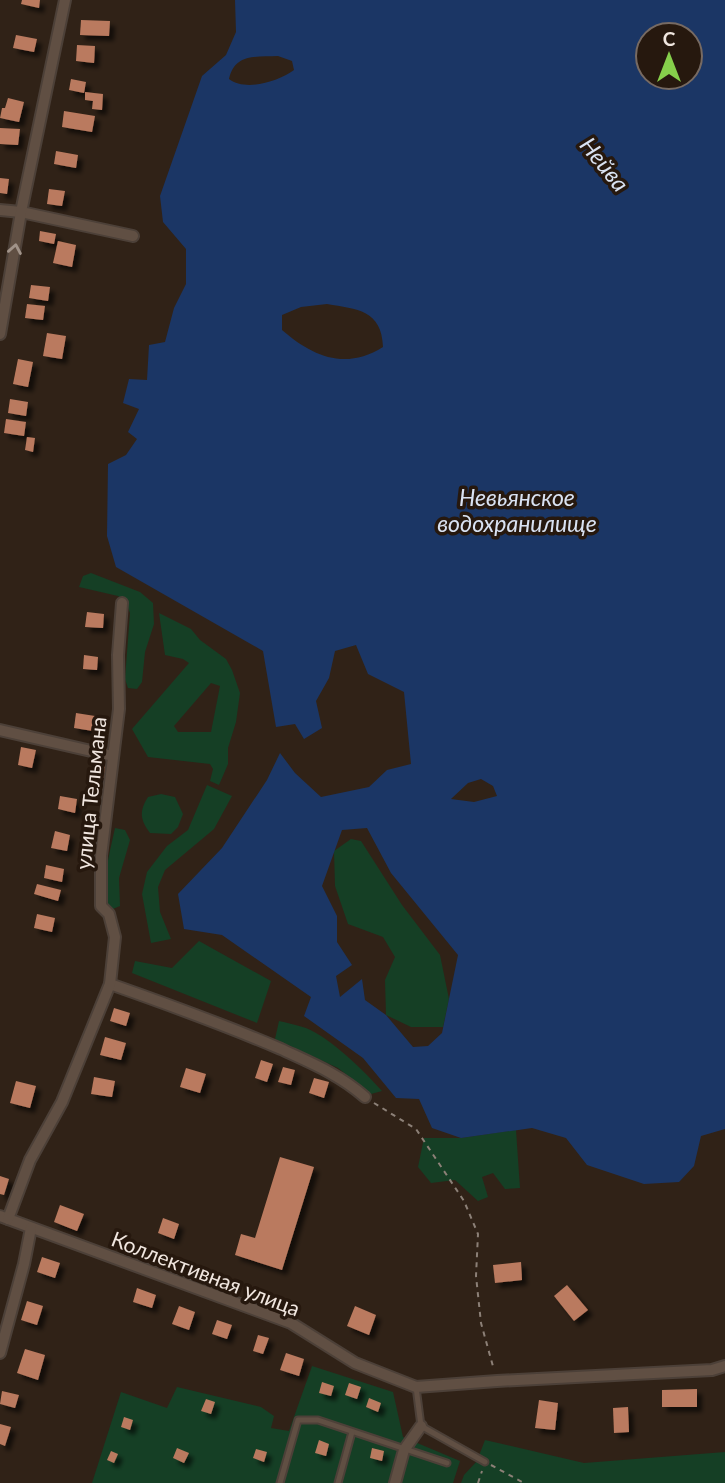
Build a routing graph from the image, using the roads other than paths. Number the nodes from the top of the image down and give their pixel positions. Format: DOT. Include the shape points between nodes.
graph roads {
  1 [pos="65,0"];
  2 [pos="0,210"];
  3 [pos="21,212"];
  4 [pos="133,236"];
  5 [pos="0,334"];
  6 [pos="122,603"];
  7 [pos="0,730"];
  8 [pos="113,756"];
  9 [pos="110,984"];
  10 [pos="365,1097"];
  11 [pos="4,1218"];
  12 [pos="31,1228"];
  13 [pos="0,1353"];
  14 [pos="725,1366"];
  15 [pos="416,1387"];
  16 [pos="421,1426"];
  17 [pos="352,1432"];
  18 [pos="404,1450"];
  19 [pos="447,1462"];
  20 [pos="485,1462"];
  21 [pos="280,1483"];
  22 [pos="338,1483"];
  23 [pos="395,1483"];
  1 -- 3 [label="street"];
  2 -- 3 [label="street"];
  3 -- 4 [label="street"];
  5 -- 3 [label="street, one-way"];
  6 -- 8 [label="street, улица Тельмана"];
  7 -- 8 [label="street"];
  8 -- 9 [label="street, улица Тельмана" via="100,856 102,906 115,937"];
  9 -- 10 [label="street" via="237,1030 326,1069"];
  9 -- 11 [label="street, улица Тельмана" via="62,1102"];
  11 -- 12 [label="street, Коллективная улица"];
  12 -- 13 [label="street"];
  12 -- 15 [label="street, Коллективная улица" via="291,1323 355,1363"];
  14 -- 15 [label="street, Коллективная улица"];
  15 -- 16 [label="lane"];
  16 -- 18 [label="street"];
  16 -- 20 [label="lane"];
  17 -- 18 [label="lane"];
  17 -- 21 [label="lane" via="318,1420 298,1420"];
  17 -- 22 [label="lane"];
  18 -- 19 [label="lane"];
  18 -- 23 [label="street"];
}
